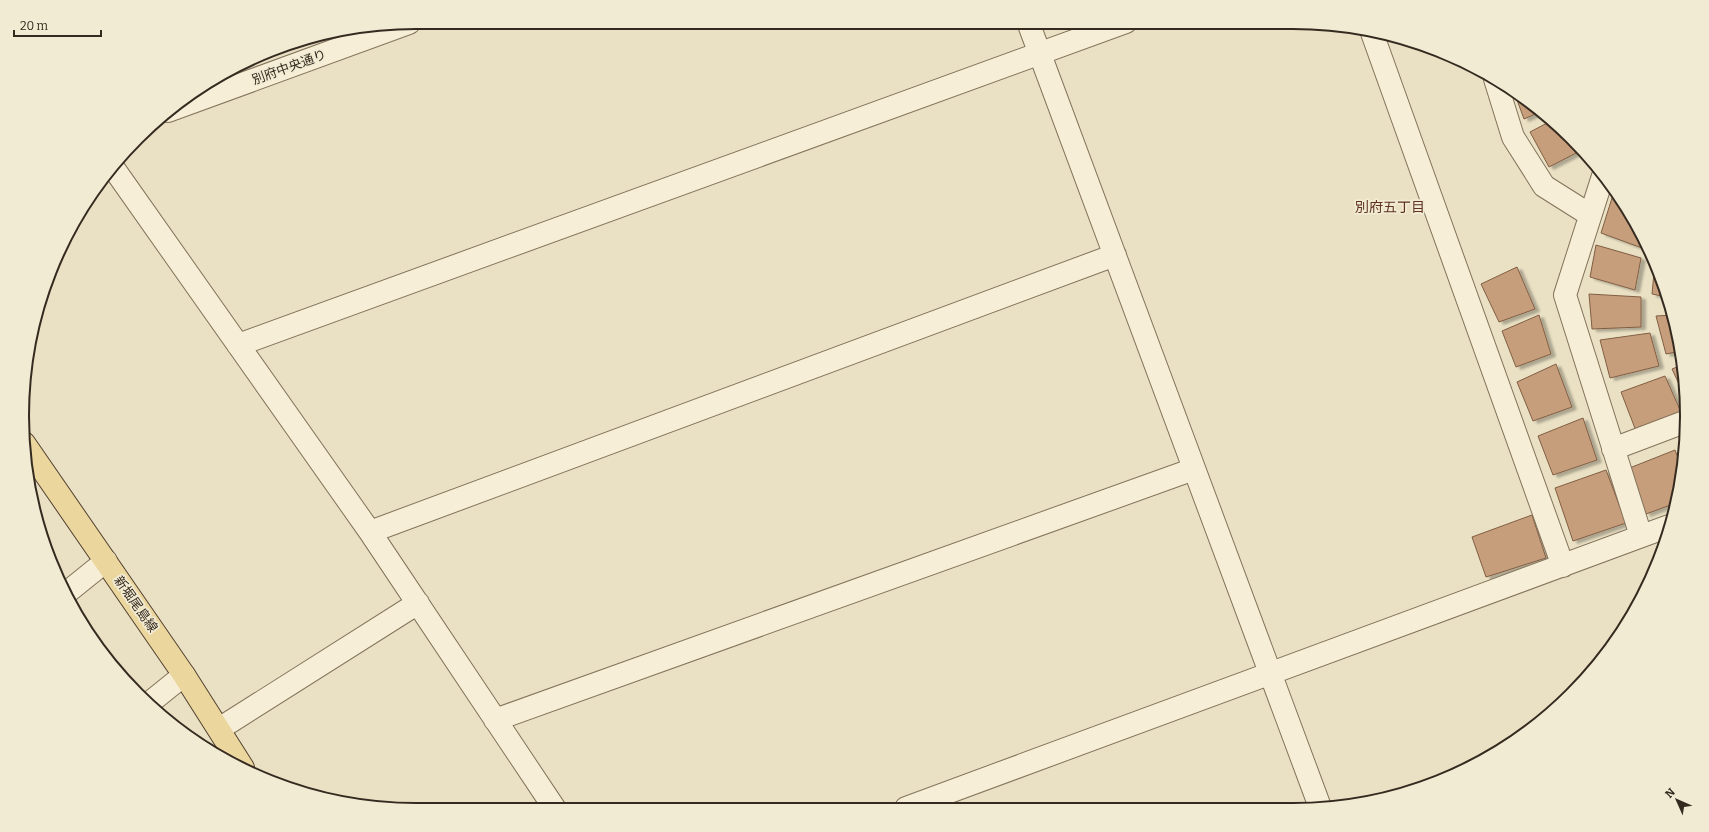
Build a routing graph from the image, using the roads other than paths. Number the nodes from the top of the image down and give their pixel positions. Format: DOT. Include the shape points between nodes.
graph roads {
  1 [pos="1031,29"];
  2 [pos="1107,29"];
  3 [pos="390,30"];
  4 [pos="1374,37"];
  5 [pos="1040,54"];
  6 [pos="1497,87"];
  7 [pos="187,104"];
  8 [pos="116,172"];
  9 [pos="1601,182"];
  10 [pos="1590,216"];
  11 [pos="1115,255"];
  12 [pos="238,345"];
  13 [pos="1680,423"];
  14 [pos="1613,449"];
  15 [pos="31,453"];
  16 [pos="1194,469"];
  17 [pos="1663,528"];
  18 [pos="370,532"];
  19 [pos="1641,536"];
  20 [pos="106,561"];
  21 [pos="1563,566"];
  22 [pos="70,590"];
  23 [pos="418,603"];
  24 [pos="1270,674"];
  25 [pos="184,675"];
  26 [pos="153,700"];
  27 [pos="495,720"];
  28 [pos="219,729"];
  29 [pos="238,759"];
  30 [pos="1318,802"];
  31 [pos="549,803"];
  32 [pos="920,803"];
  1 -- 5 [label="street"];
  2 -- 5 [label="street"];
  3 -- 7 [label="street, 別府中央通り"];
  4 -- 21 [label="street"];
  5 -- 11 [label="street"];
  5 -- 12 [label="street"];
  6 -- 10 [label="street" via="1514,137 1544,186"];
  8 -- 12 [label="street"];
  9 -- 10 [label="street"];
  10 -- 14 [label="street" via="1565,295"];
  11 -- 16 [label="street"];
  11 -- 18 [label="street"];
  12 -- 18 [label="street"];
  13 -- 14 [label="street"];
  14 -- 19 [label="street"];
  15 -- 20 [label="main road, 新堀尾島線"];
  16 -- 24 [label="street"];
  16 -- 27 [label="street"];
  17 -- 19 [label="street"];
  18 -- 23 [label="street"];
  19 -- 21 [label="street"];
  20 -- 22 [label="street"];
  20 -- 25 [label="main road, 新堀尾島線"];
  21 -- 24 [label="street"];
  23 -- 27 [label="street"];
  23 -- 28 [label="street"];
  24 -- 30 [label="street"];
  24 -- 32 [label="street"];
  25 -- 26 [label="street"];
  25 -- 28 [label="main road, 新堀尾島線"];
  27 -- 31 [label="street"];
  28 -- 29 [label="main road, 新堀尾島線"];
}
